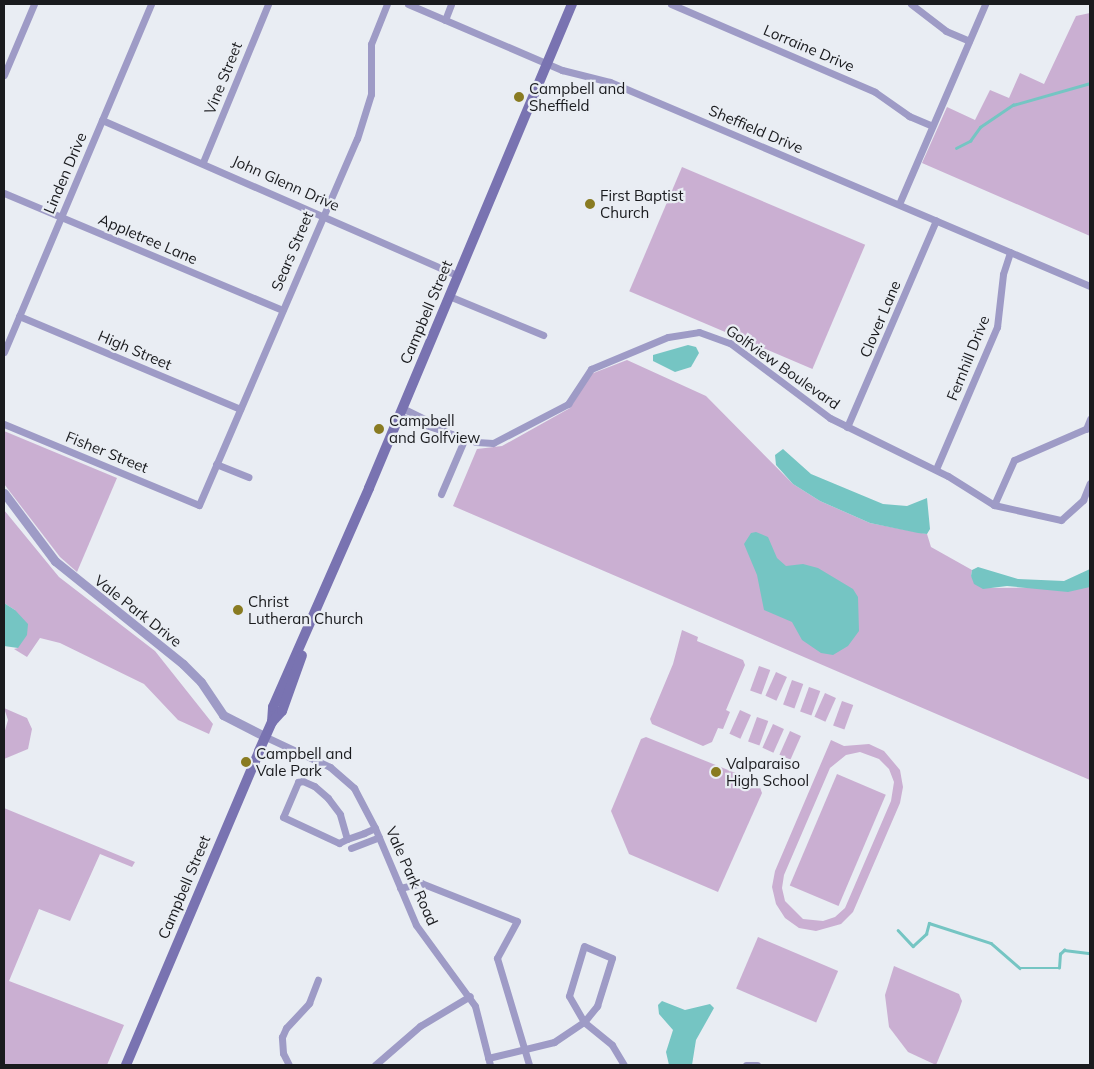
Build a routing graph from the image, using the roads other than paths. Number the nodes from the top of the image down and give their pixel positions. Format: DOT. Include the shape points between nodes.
graph roads {
  1 [pos="34,4"];
  2 [pos="151,4"];
  3 [pos="268,4"];
  4 [pos="387,4"];
  5 [pos="408,4"];
  6 [pos="451,4"];
  7 [pos="572,4"];
  8 [pos="671,4"];
  9 [pos="911,4"];
  10 [pos="985,4"];
  11 [pos="690,7"];
  12 [pos="445,20"];
  13 [pos="969,41"];
  14 [pos="547,63"];
  15 [pos="4,75"];
  16 [pos="102,120"];
  17 [pos="932,126"];
  18 [pos="203,162"];
  19 [pos="4,193"];
  20 [pos="899,204"];
  21 [pos="322,214"];
  22 [pos="61,217"];
  23 [pos="936,220"];
  24 [pos="1010,252"];
  25 [pos="457,275"];
  26 [pos="1090,286"];
  27 [pos="449,296"];
  28 [pos="282,310"];
  29 [pos="19,316"];
  30 [pos="543,335"];
  31 [pos="4,352"];
  32 [pos="240,409"];
  33 [pos="401,412"];
  34 [pos="1090,419"];
  35 [pos="4,424"];
  36 [pos="847,427"];
  37 [pos="1088,428"];
  38 [pos="465,438"];
  39 [pos="216,464"];
  40 [pos="936,469"];
  41 [pos="249,477"];
  42 [pos="1090,483"];
  43 [pos="4,492"];
  44 [pos="441,494"];
  45 [pos="199,505"];
  46 [pos="994,505"];
  47 [pos="266,737"];
  48 [pos="375,828"];
  49 [pos="379,837"];
  50 [pos="347,840"];
  51 [pos="351,848"];
  52 [pos="400,888"];
  53 [pos="318,980"];
  54 [pos="470,996"];
  55 [pos="584,1022"];
  56 [pos="525,1050"];
  57 [pos="489,1062"];
  58 [pos="126,1065"];
  59 [pos="289,1065"];
  60 [pos="375,1065"];
  61 [pos="529,1065"];
  62 [pos="624,1065"];
  63 [pos="746,1065"];
  64 [pos="757,1065"];
  1 -- 15 [label="street"];
  2 -- 16 [label="street, Linden Drive"];
  3 -- 18 [label="street, Vine Street"];
  4 -- 21 [label="street, Sears Street" via="371,44 369,108"];
  5 -- 12 [label="street, Sheffield Drive"];
  6 -- 12 [label="street"];
  7 -- 14 [label="main road, Campbell Street"];
  8 -- 11 [label="street, Lorraine Drive"];
  9 -- 13 [label="street" via="946,31"];
  10 -- 13 [label="street"];
  11 -- 17 [label="street, Lorraine Drive" via="875,92 909,116"];
  12 -- 14 [label="street, Sheffield Drive"];
  13 -- 17 [label="street"];
  14 -- 20 [label="street, Sheffield Drive" via="610,82"];
  14 -- 25 [label="main road, Campbell Street"];
  16 -- 18 [label="street, John Glenn Drive"];
  16 -- 22 [label="street, Linden Drive"];
  17 -- 20 [label="street"];
  18 -- 21 [label="street, John Glenn Drive"];
  19 -- 22 [label="street, Appletree Lane"];
  20 -- 23 [label="street, Sheffield Drive"];
  21 -- 25 [label="street, John Glenn Drive"];
  21 -- 28 [label="street, Sears Street"];
  22 -- 28 [label="street, Appletree Lane"];
  22 -- 29 [label="street, Linden Drive"];
  23 -- 24 [label="street, Sheffield Drive"];
  23 -- 36 [label="street, Clover Lane"];
  24 -- 26 [label="street, Sheffield Drive"];
  24 -- 40 [label="street, Fernhill Drive" via="1002,274 997,327"];
  25 -- 27 [label="main road, Campbell Street"];
  27 -- 30 [label="street"];
  27 -- 33 [label="main road, Campbell Street"];
  28 -- 32 [label="street, Sears Street"];
  29 -- 31 [label="street, Linden Drive"];
  29 -- 32 [label="street, High Street"];
  32 -- 39 [label="street, Sears Street"];
  33 -- 38 [label="street, Golfview Boulevard" via="423,426"];
  33 -- 47 [label="main road, Campbell Street" via="308,633 294,683"];
  34 -- 37 [label="street"];
  35 -- 45 [label="street, Fisher Street"];
  36 -- 38 [label="street, Golfview Boulevard" via="824,414 730,343 715,336 691,332 668,337 590,369 568,404 493,443 484,444"];
  36 -- 40 [label="street, Golfview Boulevard"];
  37 -- 46 [label="street" via="1014,460"];
  38 -- 44 [label="street"];
  39 -- 41 [label="street"];
  39 -- 45 [label="street, Sears Street"];
  40 -- 46 [label="street, Golfview Boulevard"];
  42 -- 46 [label="street, Golfview Boulevard" via="1083,500 1060,520"];
  43 -- 47 [label="street, Vale Park Drive" via="55,561 183,664 201,682 223,714"];
  47 -- 48 [label="street, Vale Park Road" via="340,774 358,794"];
  47 -- 58 [label="main road, Campbell Street"];
  48 -- 49 [label="street, Vale Park Road"];
  48 -- 50 [label="street"];
  49 -- 51 [label="street"];
  49 -- 52 [label="street, Vale Park Road"];
  50 -- 50 [label="street" via="339,842 283,817 298,782 302,780 314,786 328,798 340,814"];
  52 -- 54 [label="street, Vale Park Road" via="421,933"];
  52 -- 56 [label="street" via="420,884 517,921 497,958"];
  53 -- 59 [label="street" via="309,1003 284,1033 282,1048"];
  54 -- 57 [label="street, Vale Park Road"];
  54 -- 60 [label="street" via="420,1026"];
  55 -- 55 [label="street" via="569,996 584,946 612,958 597,1006"];
  55 -- 56 [label="street" via="561,1039"];
  55 -- 62 [label="street" via="612,1045"];
  56 -- 57 [label="street"];
  56 -- 61 [label="street"];
  63 -- 64 [label="street"];
}
